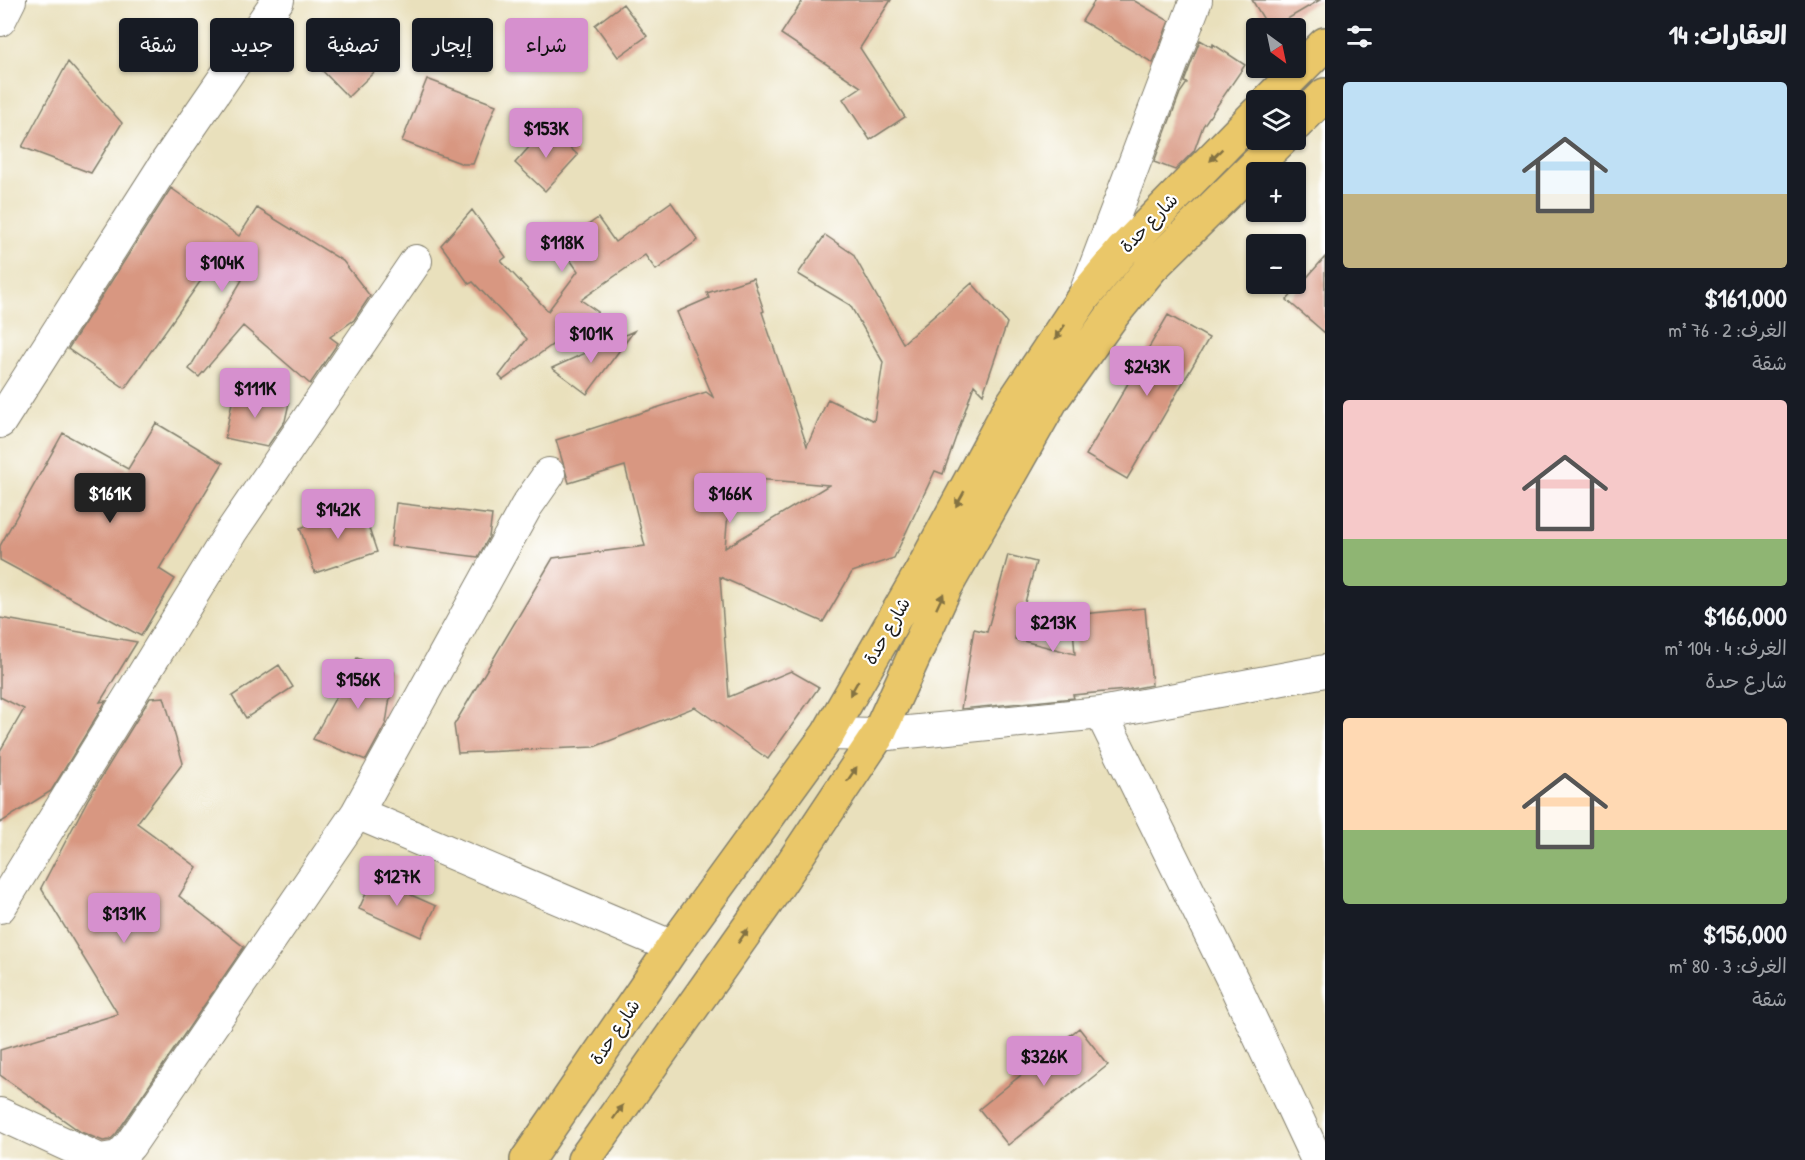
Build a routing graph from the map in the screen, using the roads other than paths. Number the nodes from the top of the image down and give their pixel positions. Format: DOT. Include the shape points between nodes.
graph roads {
  1 [pos="10,0"];
  2 [pos="278,0"];
  3 [pos="1196,0"];
  4 [pos="0,20"];
  5 [pos="1325,44"];
  6 [pos="1279,90"];
  7 [pos="1325,95"];
  8 [pos="1306,114"];
  9 [pos="1246,124"];
  10 [pos="1271,150"];
  11 [pos="1122,251"];
  12 [pos="416,261"];
  13 [pos="1151,268"];
  14 [pos="1083,298"];
  15 [pos="1010,409"];
  16 [pos="0,423"];
  17 [pos="1038,425"];
  18 [pos="549,474"];
  19 [pos="1325,671"];
  20 [pos="1101,713"];
  21 [pos="828,734"];
  22 [pos="878,735"];
  23 [pos="357,813"];
  24 [pos="0,907"];
  25 [pos="672,947"];
  26 [pos="714,976"];
  27 [pos="0,1114"];
  28 [pos="527,1160"];
  29 [pos="584,1160"];
  30 [pos="1317,1160"];
  1 -- 4 [label="street"];
  2 -- 16 [label="street" via="165,164"];
  3 -- 14 [label="street"];
  5 -- 6 [label="main road"];
  7 -- 8 [label="main road"];
  9 -- 11 [label="main road, شارع حدة, one-way"];
  10 -- 13 [label="main road, شارع حدة"];
  11 -- 13 [label="main road"];
  11 -- 14 [label="main road, شارع حدة"];
  12 -- 24 [label="street" via="231,532"];
  13 -- 17 [label="main road, شارع حدة" via="1114,313"];
  14 -- 15 [label="main road, شارع حدة, one-way"];
  15 -- 17 [label="main road"];
  15 -- 21 [label="main road, شارع حدة, one-way"];
  22 -- 17 [label="main road, شارع حدة, one-way" via="946,586"];
  18 -- 23 [label="street" via="526,507"];
  19 -- 20 [label="street"];
  20 -- 22 [label="street"];
  20 -- 30 [label="street"];
  21 -- 22 [label="street"];
  21 -- 25 [label="main road, شارع حدة"];
  26 -- 22 [label="main road, شارع حدة, one-way"];
  23 -- 25 [label="street"];
  23 -- 27 [label="street" via="130,1145 118,1157 100,1160"];
  25 -- 26 [label="main road"];
  25 -- 28 [label="main road, شارع حدة"];
  29 -- 26 [label="main road, شارع حدة, one-way"];
}
